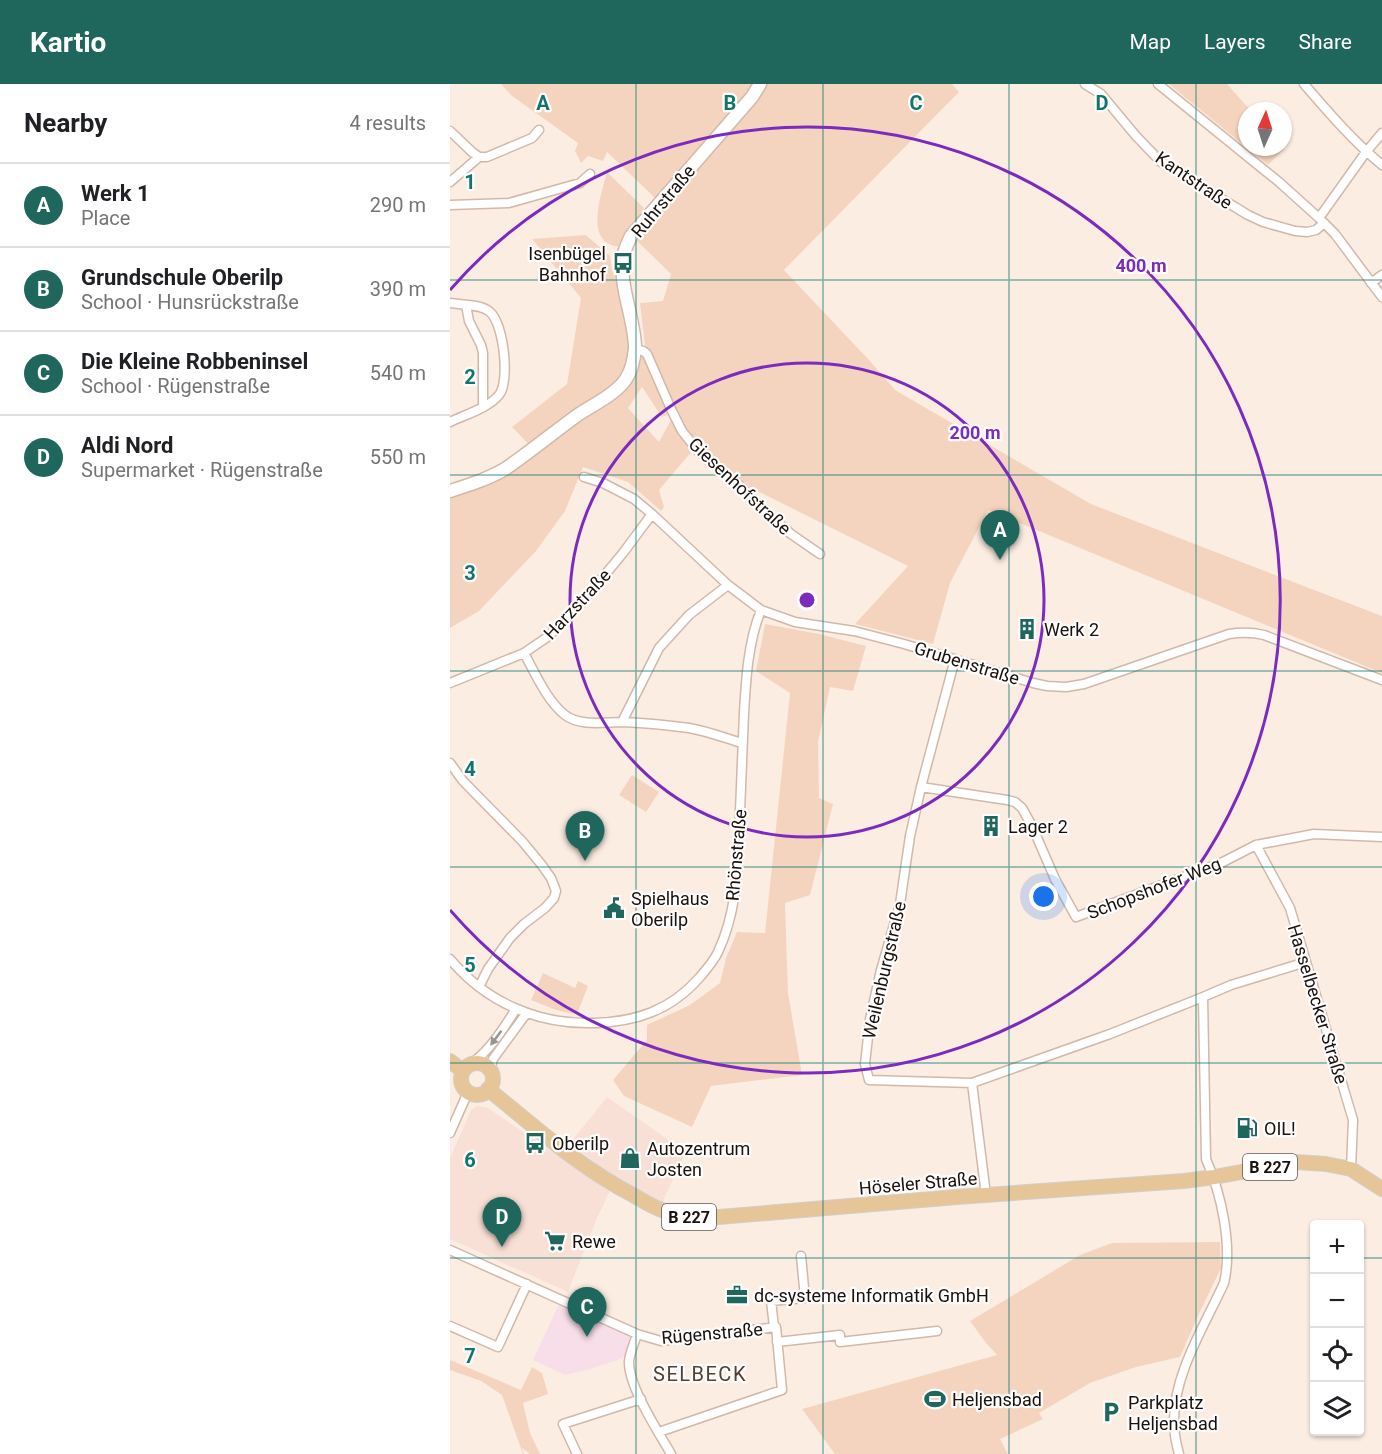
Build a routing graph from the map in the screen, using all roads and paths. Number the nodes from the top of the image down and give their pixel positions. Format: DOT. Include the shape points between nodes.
graph roads {
  1 [pos="760,84"];
  2 [pos="1086,84"];
  3 [pos="1158,84"];
  4 [pos="1305,84"];
  5 [pos="539,130"];
  6 [pos="450,131"];
  7 [pos="1382,133"];
  8 [pos="1366,152"];
  9 [pos="479,157"];
  10 [pos="1382,165"];
  11 [pos="590,174"];
  12 [pos="450,182"];
  13 [pos="450,205"];
  14 [pos="1322,220"];
  15 [pos="1382,275"];
  16 [pos="1371,283"];
  17 [pos="1382,297"];
  18 [pos="450,303"];
  19 [pos="466,305"];
  20 [pos="635,349"];
  21 [pos="483,406"];
  22 [pos="450,422"];
  23 [pos="584,477"];
  24 [pos="450,491"];
  25 [pos="652,514"];
  26 [pos="820,554"];
  27 [pos="728,585"];
  28 [pos="761,610"];
  29 [pos="524,654"];
  30 [pos="955,658"];
  31 [pos="1382,680"];
  32 [pos="450,683"];
  33 [pos="622,722"];
  34 [pos="742,743"];
  35 [pos="450,763"];
  36 [pos="921,787"];
  37 [pos="1382,837"];
  38 [pos="1257,845"];
  39 [pos="450,959"];
  40 [pos="1306,962"];
  41 [pos="479,987"];
  42 [pos="1203,997"];
  43 [pos="521,1011"];
  44 [pos="450,1061"];
  45 [pos="467,1067"];
  46 [pos="490,1071"];
  47 [pos="972,1083"];
  48 [pos="488,1089"];
  49 [pos="468,1092"];
  50 [pos="450,1133"];
  51 [pos="1351,1169"];
  52 [pos="1214,1177"];
  53 [pos="1382,1189"];
  54 [pos="986,1195"];
  55 [pos="450,1250"];
  56 [pos="801,1256"];
  57 [pos="527,1284"];
  58 [pos="450,1326"];
  59 [pos="775,1327"];
  60 [pos="937,1331"];
  61 [pos="637,1334"];
  62 [pos="777,1342"];
  63 [pos="641,1399"];
  64 [pos="659,1432"];
  65 [pos="577,1454"];
  66 [pos="671,1454"];
  67 [pos="1179,1454"];
  1 -- 20 [label="main road, Ruhrstraße" via="631,236 624,255 623,275"];
  2 -- 14 [label="street, Kantstraße" via="1101,94 1161,162 1248,215 1306,232 1316,230"];
  3 -- 14 [label="street"];
  4 -- 8 [label="street"];
  5 -- 9 [label="street" via="532,138"];
  6 -- 9 [label="street"];
  7 -- 8 [label="street"];
  8 -- 10 [label="street"];
  8 -- 14 [label="street"];
  9 -- 12 [label="street"];
  11 -- 13 [label="street" via="580,183 509,203"];
  14 -- 16 [label="street"];
  15 -- 16 [label="street"];
  16 -- 17 [label="street"];
  18 -- 19 [label="street"];
  19 -- 21 [label="street" via="483,354"];
  19 -- 21 [label="street" via="488,310 501,333 501,393"];
  20 -- 24 [label="main road, Ruhrstraße" via="626,379 617,388 504,469 478,483"];
  20 -- 26 [label="street, Giesenhofstraße" via="646,354 682,431 698,452 791,534"];
  21 -- 22 [label="street"];
  23 -- 25 [label="street, Grubenstraße" via="617,490"];
  25 -- 27 [label="street, Grubenstraße"];
  25 -- 29 [label="street, Harzstraße" via="567,619"];
  27 -- 28 [label="street, Grubenstraße"];
  27 -- 33 [label="street" via="689,615 659,648"];
  28 -- 30 [label="street, Grubenstraße" via="795,622 854,631"];
  28 -- 34 [label="street, Rhönstraße" via="747,671"];
  29 -- 32 [label="street, Harzstraße"];
  29 -- 33 [label="street" via="555,706 568,717 594,723"];
  30 -- 31 [label="street, Grubenstraße" via="1033,683 1066,687 1229,634 1251,632"];
  30 -- 36 [label="street, Weilenburgstraße"];
  33 -- 34 [label="street" via="692,728"];
  34 -- 43 [label="street, Rhönstraße" via="736,889 728,925 707,969 668,1005 633,1019 571,1023"];
  35 -- 41 [label="street" via="540,862 556,891 546,908 510,938"];
  36 -- 38 [label="street, Schopshofer Weg" via="1016,802 1032,826 1076,917 1221,863"];
  36 -- 47 [label="street, Weilenburgstraße" via="900,904 870,1019 866,1064 869,1080"];
  37 -- 38 [label="street, Schopshofer Weg" via="1314,834"];
  38 -- 40 [label="street, Hasselbecker Straße" via="1290,908"];
  39 -- 41 [label="street"];
  40 -- 42 [label="street, Weilenburgstraße"];
  40 -- 51 [label="street, Hasselbecker Straße" via="1353,1120"];
  41 -- 43 [label="street"];
  42 -- 47 [label="street, Weilenburgstraße"];
  42 -- 52 [label="street" via="1206,1159"];
  43 -- 45 [label="street, one-way" via="480,1058"];
  43 -- 46 [label="street"];
  44 -- 45 [label="main road"];
  45 -- 46 [label="main road" via="480,1063"];
  45 -- 49 [label="main road" via="461,1082"];
  46 -- 48 [label="main road"];
  47 -- 54 [label="street"];
  48 -- 49 [label="main road" via="478,1094"];
  48 -- 54 [label="main road, Höseler Straße / B 227" via="603,1178 659,1209 688,1217"];
  49 -- 50 [label="street"];
  51 -- 52 [label="main road, Höseler Straße / B 227" via="1296,1162"];
  51 -- 53 [label="main road, Höseler Straße / B 227"];
  52 -- 54 [label="main road, Höseler Straße / B 227"];
  52 -- 67 [label="street" via="1228,1270 1178,1390 1173,1423"];
  55 -- 57 [label="street, Rügenstraße"];
  56 -- 59 [label="street" via="805,1298 771,1301"];
  57 -- 58 [label="street" via="498,1347"];
  57 -- 61 [label="street, Rügenstraße"];
  59 -- 61 [label="street, Rügenstraße" via="661,1341"];
  59 -- 62 [label="street"];
  60 -- 62 [label="street" via="840,1342 840,1335"];
  61 -- 63 [label="street" via="629,1361"];
  62 -- 64 [label="street" via="783,1390"];
  63 -- 64 [label="street"];
  63 -- 65 [label="street" via="563,1424"];
  64 -- 66 [label="street"];
}
